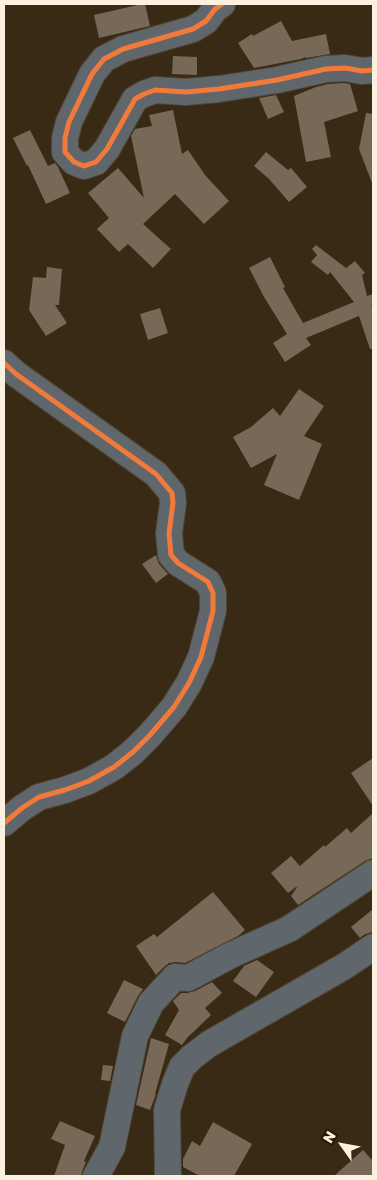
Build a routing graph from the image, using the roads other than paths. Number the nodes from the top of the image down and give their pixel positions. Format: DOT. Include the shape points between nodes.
graph roads {
  1 [pos="222,4"];
  2 [pos="373,70"];
  3 [pos="4,363"];
  4 [pos="4,823"];
  5 [pos="373,873"];
  6 [pos="373,947"];
  7 [pos="96,1176"];
  8 [pos="168,1176"];
  1 -- 2 [label="street" via="193,29 123,49 104,59 92,74 65,138 65,152 74,162 84,166 96,162 107,149 135,99 155,90 219,89 326,69"];
  3 -- 4 [label="street" via="156,474 172,493 171,555 208,582 213,594 213,610 201,657 189,683 174,707 144,741 114,766 89,781 39,796"];
  5 -- 7 [label="street" via="288,929 188,978 175,977 151,1003 135,1036 112,1147"];
  6 -- 8 [label="street" via="209,1044 182,1067 168,1110"];
}
